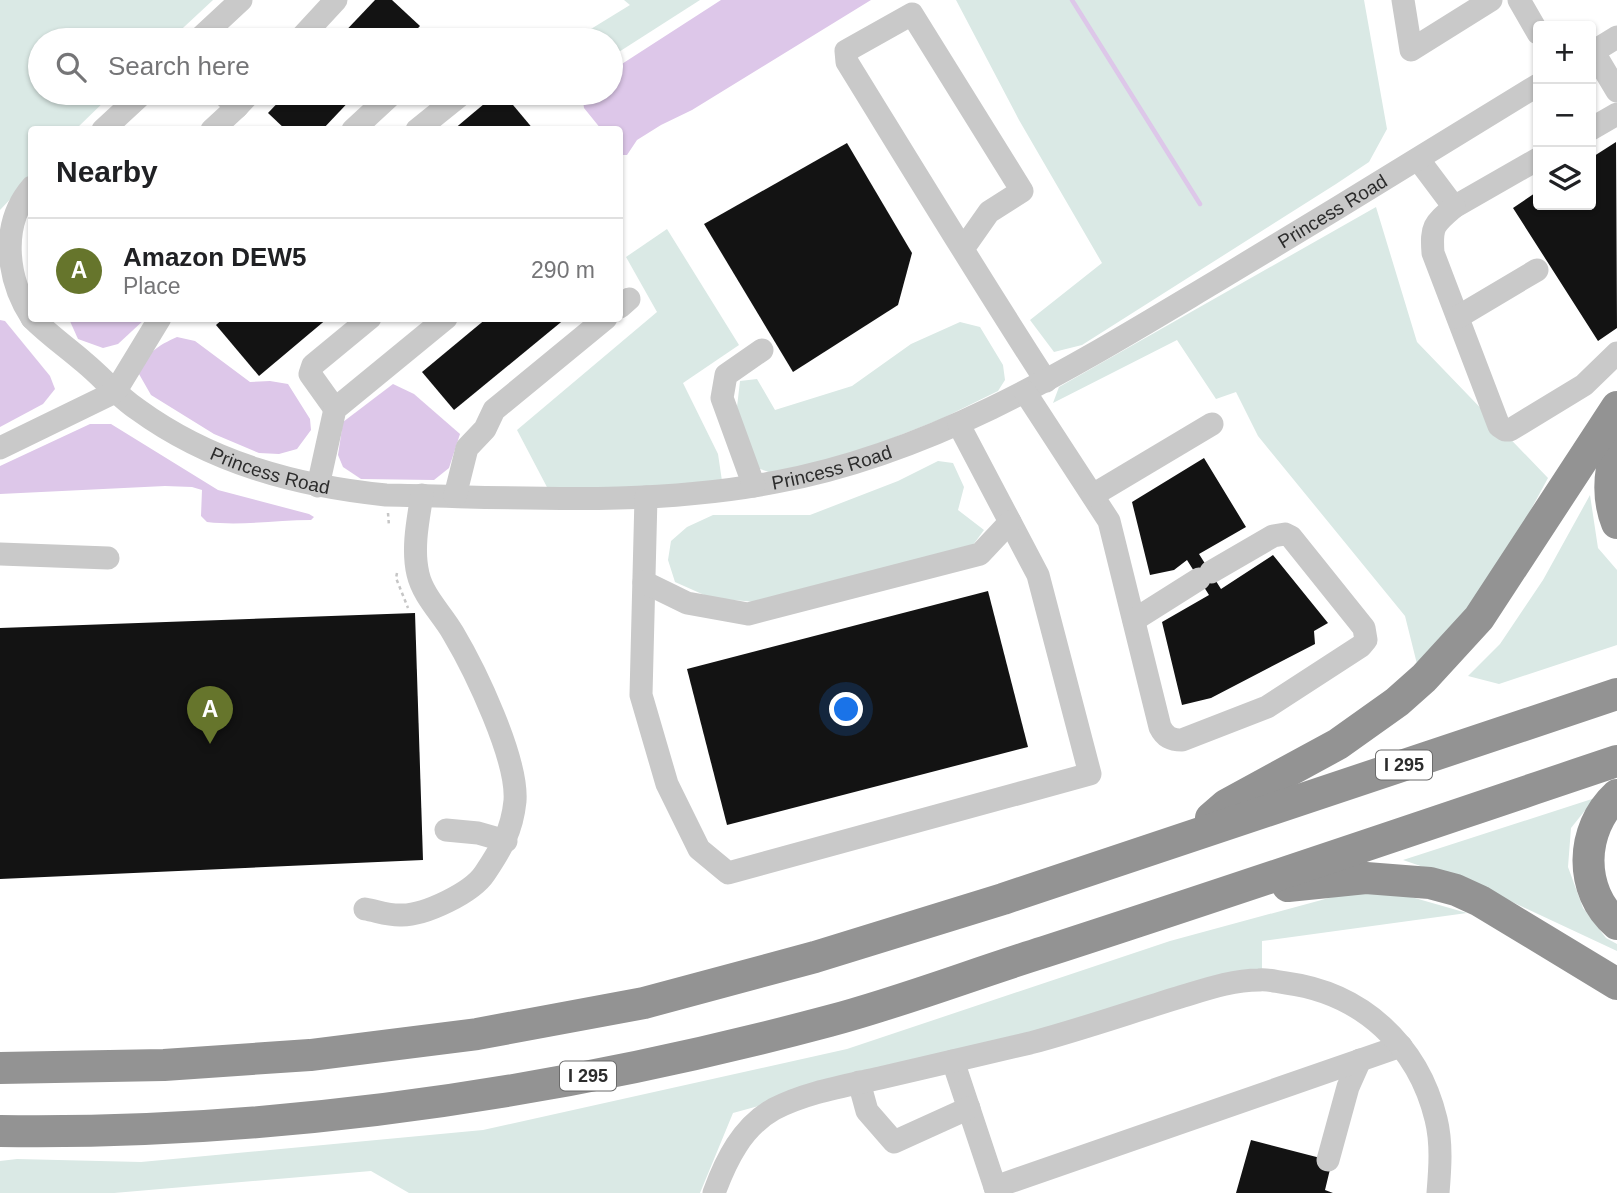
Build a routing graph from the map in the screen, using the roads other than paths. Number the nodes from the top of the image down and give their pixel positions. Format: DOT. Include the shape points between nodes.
graph roads {
  1 [pos="241,0"];
  2 [pos="336,0"];
  3 [pos="1403,0"];
  4 [pos="1518,0"];
  5 [pos="1481,3"];
  6 [pos="1533,25"];
  7 [pos="211,28"];
  8 [pos="310,28"];
  9 [pos="1617,37"];
  10 [pos="1596,50"];
  11 [pos="1596,58"];
  12 [pos="1533,88"];
  13 [pos="1617,91"];
  14 [pos="129,105"];
  15 [pos="231,105"];
  16 [pos="380,105"];
  17 [pos="448,105"];
  18 [pos="1617,114"];
  19 [pos="107,126"];
  20 [pos="215,126"];
  21 [pos="358,126"];
  22 [pos="422,126"];
  23 [pos="1596,126"];
  24 [pos="1418,159"];
  25 [pos="1533,162"];
  26 [pos="28,191"];
  27 [pos="1454,207"];
  28 [pos="963,249"];
  29 [pos="1537,270"];
  30 [pos="28,311"];
  31 [pos="1458,317"];
  32 [pos="36,322"];
  33 [pos="56,322"];
  34 [pos="158,322"];
  35 [pos="365,322"];
  36 [pos="441,322"];
  37 [pos="601,322"];
  38 [pos="67,347"];
  39 [pos="762,350"];
  40 [pos="1617,353"];
  41 [pos="1046,382"];
  42 [pos="115,392"];
  43 [pos="1025,392"];
  44 [pos="1617,407"];
  45 [pos="335,409"];
  46 [pos="1212,424"];
  47 [pos="959,425"];
  48 [pos="0,448"];
  49 [pos="1617,448"];
  50 [pos="318,486"];
  51 [pos="754,486"];
  52 [pos="422,495"];
  53 [pos="1093,495"];
  54 [pos="455,496"];
  55 [pos="646,497"];
  56 [pos="1010,522"];
  57 [pos="1617,523"];
  58 [pos="0,554"];
  59 [pos="108,558"];
  60 [pos="644,582"];
  61 [pos="1134,620"];
  62 [pos="1617,694"];
  63 [pos="1617,761"];
  64 [pos="1617,795"];
  65 [pos="446,830"];
  66 [pos="1190,835"];
  67 [pos="506,841"];
  68 [pos="1253,885"];
  69 [pos="365,909"];
  70 [pos="1617,925"];
  71 [pos="1617,984"];
  72 [pos="1401,1046"];
  73 [pos="1360,1060"];
  74 [pos="953,1061"];
  75 [pos="0,1068"];
  76 [pos="859,1082"];
  77 [pos="969,1108"];
  78 [pos="0,1131"];
  79 [pos="1328,1160"];
  80 [pos="996,1190"];
  81 [pos="714,1193"];
  82 [pos="1438,1193"];
  1 -- 7 [label="street"];
  2 -- 8 [label="street"];
  3 -- 5 [label="street" via="1411,50"];
  4 -- 6 [label="street"];
  9 -- 10 [label="street"];
  11 -- 13 [label="street"];
  12 -- 24 [label="street, Princess Road"];
  14 -- 19 [label="street"];
  15 -- 20 [label="street"];
  16 -- 21 [label="street"];
  17 -- 22 [label="street"];
  18 -- 23 [label="street"];
  24 -- 27 [label="street"];
  24 -- 41 [label="street, Princess Road"];
  25 -- 27 [label="street"];
  26 -- 30 [label="street, Princess Road" via="11,223 7,244 18,295"];
  27 -- 31 [label="street" via="1436,222 1432,240"];
  28 -- 28 [label="street" via="847,62 846,51 912,14 1022,191 989,212"];
  28 -- 41 [label="street"];
  29 -- 31 [label="street"];
  31 -- 40 [label="street" via="1499,426 1505,430 1584,385"];
  32 -- 38 [label="street, Princess Road"];
  33 -- 38 [label="street, Princess Road"];
  34 -- 42 [label="street"];
  35 -- 45 [label="street" via="313,365 310,374"];
  36 -- 45 [label="street"];
  37 -- 54 [label="street" via="494,410 485,429 467,448"];
  38 -- 42 [label="street, Princess Road"];
  39 -- 51 [label="street" via="726,375 722,398"];
  41 -- 43 [label="street, Princess Road"];
  42 -- 48 [label="street"];
  42 -- 50 [label="street, Princess Road" via="164,427 229,460"];
  43 -- 47 [label="street, Princess Road"];
  43 -- 53 [label="street"];
  44 -- 66 [label="highway" via="1479,618 1424,678 1368,724 1226,805"];
  45 -- 50 [label="street"];
  46 -- 53 [label="street"];
  47 -- 51 [label="street, Princess Road" via="835,469"];
  47 -- 56 [label="street"];
  49 -- 57 [label="highway" via="1610,482"];
  50 -- 52 [label="street, Princess Road"];
  51 -- 55 [label="street, Princess Road"];
  52 -- 54 [label="street, Princess Road"];
  52 -- 67 [label="street" via="415,548 418,575 464,650 487,698 510,765 515,800"];
  53 -- 61 [label="street" via="1109,521"];
  54 -- 55 [label="street, Princess Road"];
  55 -- 60 [label="street"];
  56 -- 60 [label="street" via="980,554 748,614 687,603"];
  56 -- 60 [label="street" via="1038,575 1090,774 728,873 699,849 667,784 641,695"];
  58 -- 59 [label="street"];
  61 -- 61 [label="street" via="1160,727 1175,740 1267,707 1366,640 1364,628 1285,534 1273,536"];
  62 -- 66 [label="highway, I 295"];
  63 -- 68 [label="highway, I 295"];
  64 -- 70 [label="highway" via="1593,833 1588,869 1599,904"];
  65 -- 67 [label="street"];
  66 -- 75 [label="highway, I 295" via="815,957 561,1020 310,1055 164,1065"];
  67 -- 69 [label="street" via="481,880 433,909 402,915"];
  68 -- 71 [label="highway" via="1300,886 1366,878 1430,883 1456,890"];
  68 -- 78 [label="highway, I 295" via="835,1019 532,1088 388,1108 181,1128"];
  72 -- 73 [label="street"];
  72 -- 74 [label="street" via="1370,1016 1328,992 1260,979 1222,984 1033,1042"];
  72 -- 82 [label="street" via="1425,1085 1437,1121"];
  73 -- 79 [label="street"];
  73 -- 80 [label="street"];
  74 -- 76 [label="street"];
  74 -- 77 [label="street"];
  76 -- 77 [label="street" via="867,1111 894,1142"];
  76 -- 81 [label="street" via="810,1094 773,1110 746,1132 725,1163"];
  77 -- 80 [label="street"];
}
